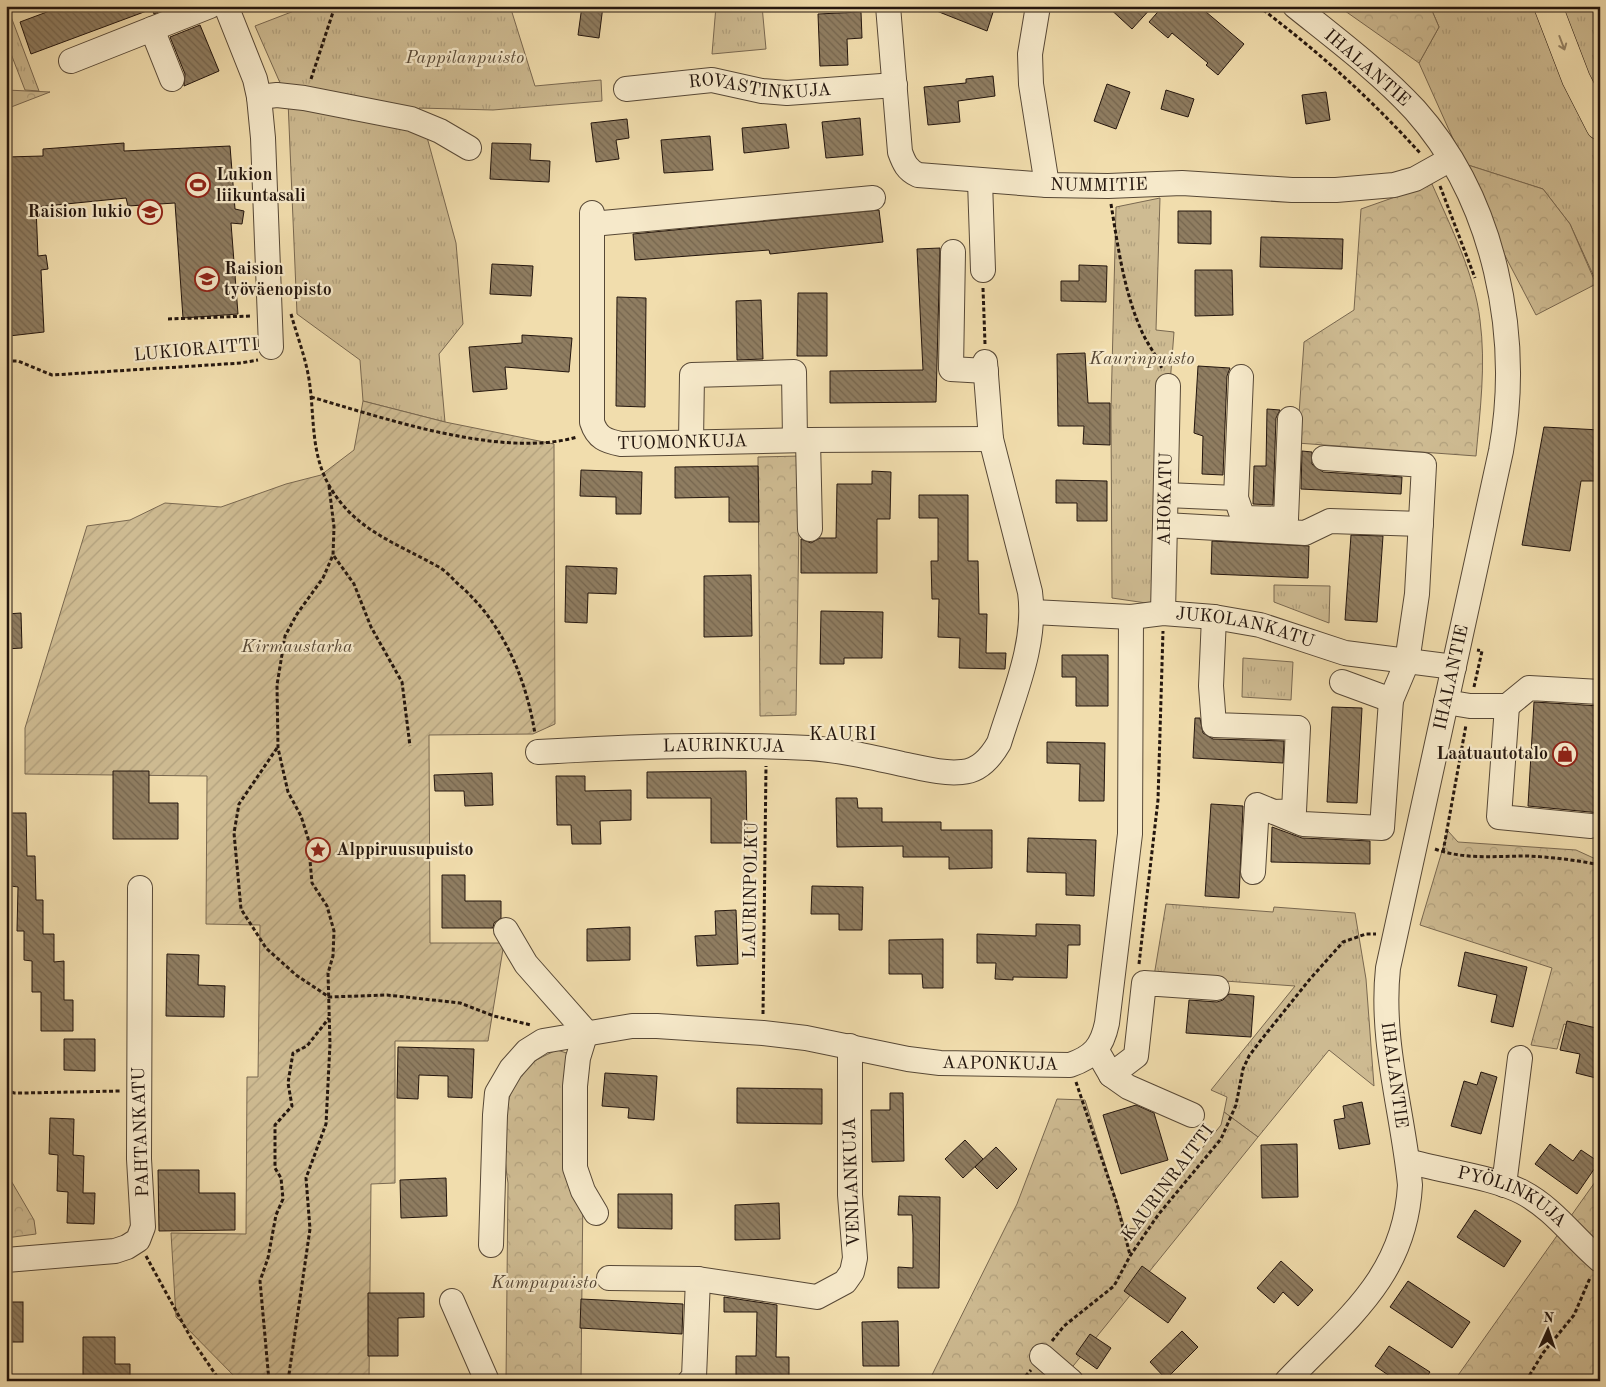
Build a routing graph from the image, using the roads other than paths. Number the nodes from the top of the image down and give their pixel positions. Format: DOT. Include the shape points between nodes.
graph roads {
  1 [pos="210,6"];
  2 [pos="226,6"];
  3 [pos="888,6"];
  4 [pos="1038,6"];
  5 [pos="1295,6"];
  6 [pos="1548,6"];
  7 [pos="152,29"];
  8 [pos="71,62"];
  9 [pos="172,80"];
  10 [pos="895,85"];
  11 [pos="626,89"];
  12 [pos="259,97"];
  13 [pos="1600,126"];
  14 [pos="469,148"];
  15 [pos="1440,165"];
  16 [pos="980,181"];
  17 [pos="1047,185"];
  18 [pos="873,198"];
  19 [pos="953,252"];
  20 [pos="982,270"];
  21 [pos="275,349"];
  22 [pos="1241,377"];
  23 [pos="1168,386"];
  24 [pos="1290,419"];
  25 [pos="991,439"];
  26 [pos="802,440"];
  27 [pos="691,442"];
  28 [pos="1324,458"];
  29 [pos="1166,495"];
  30 [pos="1236,498"];
  31 [pos="1421,524"];
  32 [pos="1165,525"];
  33 [pos="810,529"];
  34 [pos="1033,612"];
  35 [pos="1163,613"];
  36 [pos="1214,616"];
  37 [pos="1131,617"];
  38 [pos="1406,662"];
  39 [pos="1454,667"];
  40 [pos="1342,682"];
  41 [pos="1600,692"];
  42 [pos="1391,700"];
  43 [pos="1446,702"];
  44 [pos="1507,706"];
  45 [pos="538,752"];
  46 [pos="1275,812"];
  47 [pos="1591,826"];
  48 [pos="1253,872"];
  49 [pos="140,888"];
  50 [pos="506,930"];
  51 [pos="1217,988"];
  52 [pos="586,1032"];
  53 [pos="850,1046"];
  54 [pos="1097,1051"];
  55 [pos="1520,1058"];
  56 [pos="1111,1075"];
  57 [pos="1192,1116"];
  58 [pos="1408,1161"];
  59 [pos="1504,1185"];
  60 [pos="596,1213"];
  61 [pos="491,1244"];
  62 [pos="6,1260"];
  63 [pos="1597,1268"];
  64 [pos="609,1278"];
  65 [pos="698,1279"];
  66 [pos="452,1301"];
  67 [pos="1042,1356"];
  68 [pos="487,1381"];
  69 [pos="690,1381"];
  70 [pos="1071,1381"];
  71 [pos="1287,1381"];
  1 -- 7 [label="street"];
  2 -- 12 [label="street"];
  3 -- 10 [label="street, NUMMITIE"];
  4 -- 17 [label="street" via="1030,54 1031,84"];
  5 -- 15 [label="street, IHALANTIE" via="1396,90 1434,134"];
  6 -- 13 [label="highway, one-way" via="1576,79"];
  7 -- 8 [label="street"];
  7 -- 9 [label="street"];
  10 -- 11 [label="street, ROVASTINKUJA" via="787,93 712,80"];
  10 -- 16 [label="street, NUMMITIE" via="900,152 910,171 929,177"];
  12 -- 14 [label="street" via="304,98 411,119"];
  12 -- 21 [label="street" via="280,314"];
  15 -- 17 [label="street, NUMMITIE" via="1416,179 1394,185 1336,190 1182,183"];
  15 -- 39 [label="street, IHALANTIE" via="1464,184 1477,214 1498,282 1508,347 1507,419"];
  16 -- 17 [label="street, NUMMITIE"];
  16 -- 20 [label="street"];
  18 -- 27 [label="street, TUOMONKUJA" via="592,219 592,422 595,432 601,438 621,444"];
  19 -- 25 [label="street, LAURINKUJA" via="951,369 985,367"];
  22 -- 30 [label="street"];
  23 -- 29 [label="street, AHOKATU"];
  24 -- 30 [label="street" via="1286,519 1243,518"];
  25 -- 26 [label="street, TUOMONKUJA"];
  25 -- 34 [label="street, LAURINKUJA"];
  26 -- 27 [label="street, TUOMONKUJA"];
  26 -- 27 [label="street" via="794,372 692,375"];
  26 -- 33 [label="street"];
  28 -- 31 [label="street" via="1424,465"];
  29 -- 30 [label="street"];
  29 -- 32 [label="street, AHOKATU"];
  31 -- 32 [label="street" via="1330,521 1306,533"];
  31 -- 38 [label="street" via="1417,594"];
  32 -- 35 [label="street, AHOKATU"];
  34 -- 37 [label="street, JUKOLANKATU"];
  34 -- 45 [label="street, LAURINKUJA" via="1027,651 999,742 992,756 980,766 964,772 945,772 839,751 639,746"];
  35 -- 36 [label="street, JUKOLANKATU"];
  35 -- 37 [label="street, JUKOLANKATU"];
  36 -- 38 [label="street, JUKOLANKATU" via="1260,625 1345,653"];
  36 -- 46 [label="street" via="1211,686 1214,725 1298,728 1294,811"];
  37 -- 54 [label="street" via="1130,834 1107,1023"];
  38 -- 39 [label="street, JUKOLANKATU"];
  38 -- 42 [label="street"];
  39 -- 43 [label="street, IHALANTIE"];
  40 -- 42 [label="street"];
  41 -- 44 [label="street" via="1529,688"];
  42 -- 46 [label="street" via="1382,828 1303,824"];
  43 -- 44 [label="street"];
  43 -- 58 [label="street, IHALANTIE" via="1396,927 1385,994 1387,1043"];
  44 -- 47 [label="street" via="1499,818"];
  46 -- 48 [label="street" via="1257,805"];
  49 -- 62 [label="street, PAHTANKATU" via="139,1090 143,1228 138,1240 128,1247"];
  50 -- 52 [label="street" via="526,964"];
  51 -- 56 [label="street" via="1144,983 1136,1056"];
  52 -- 53 [label="street, AAPONKUJA" via="657,1026 763,1033"];
  52 -- 60 [label="street" via="578,1058 575,1086 575,1168"];
  52 -- 61 [label="street, AAPONKUJA" via="543,1041 527,1051 511,1068 498,1093"];
  53 -- 54 [label="street, AAPONKUJA" via="908,1059 971,1065 1070,1065"];
  53 -- 65 [label="street, VENLANKUJA" via="850,1195 855,1258 852,1272 845,1282 816,1297"];
  54 -- 56 [label="street"];
  55 -- 59 [label="street"];
  56 -- 57 [label="street" via="1128,1087"];
  58 -- 59 [label="street, PYÖLINKUJA"];
  58 -- 71 [label="street, IHALANTIE" via="1409,1207 1404,1230 1386,1273 1374,1290"];
  59 -- 63 [label="street, PYÖLINKUJA" via="1538,1203"];
  64 -- 65 [label="street"];
  65 -- 69 [label="street" via="694,1377"];
  66 -- 68 [label="street"];
  67 -- 70 [label="street"];
}
